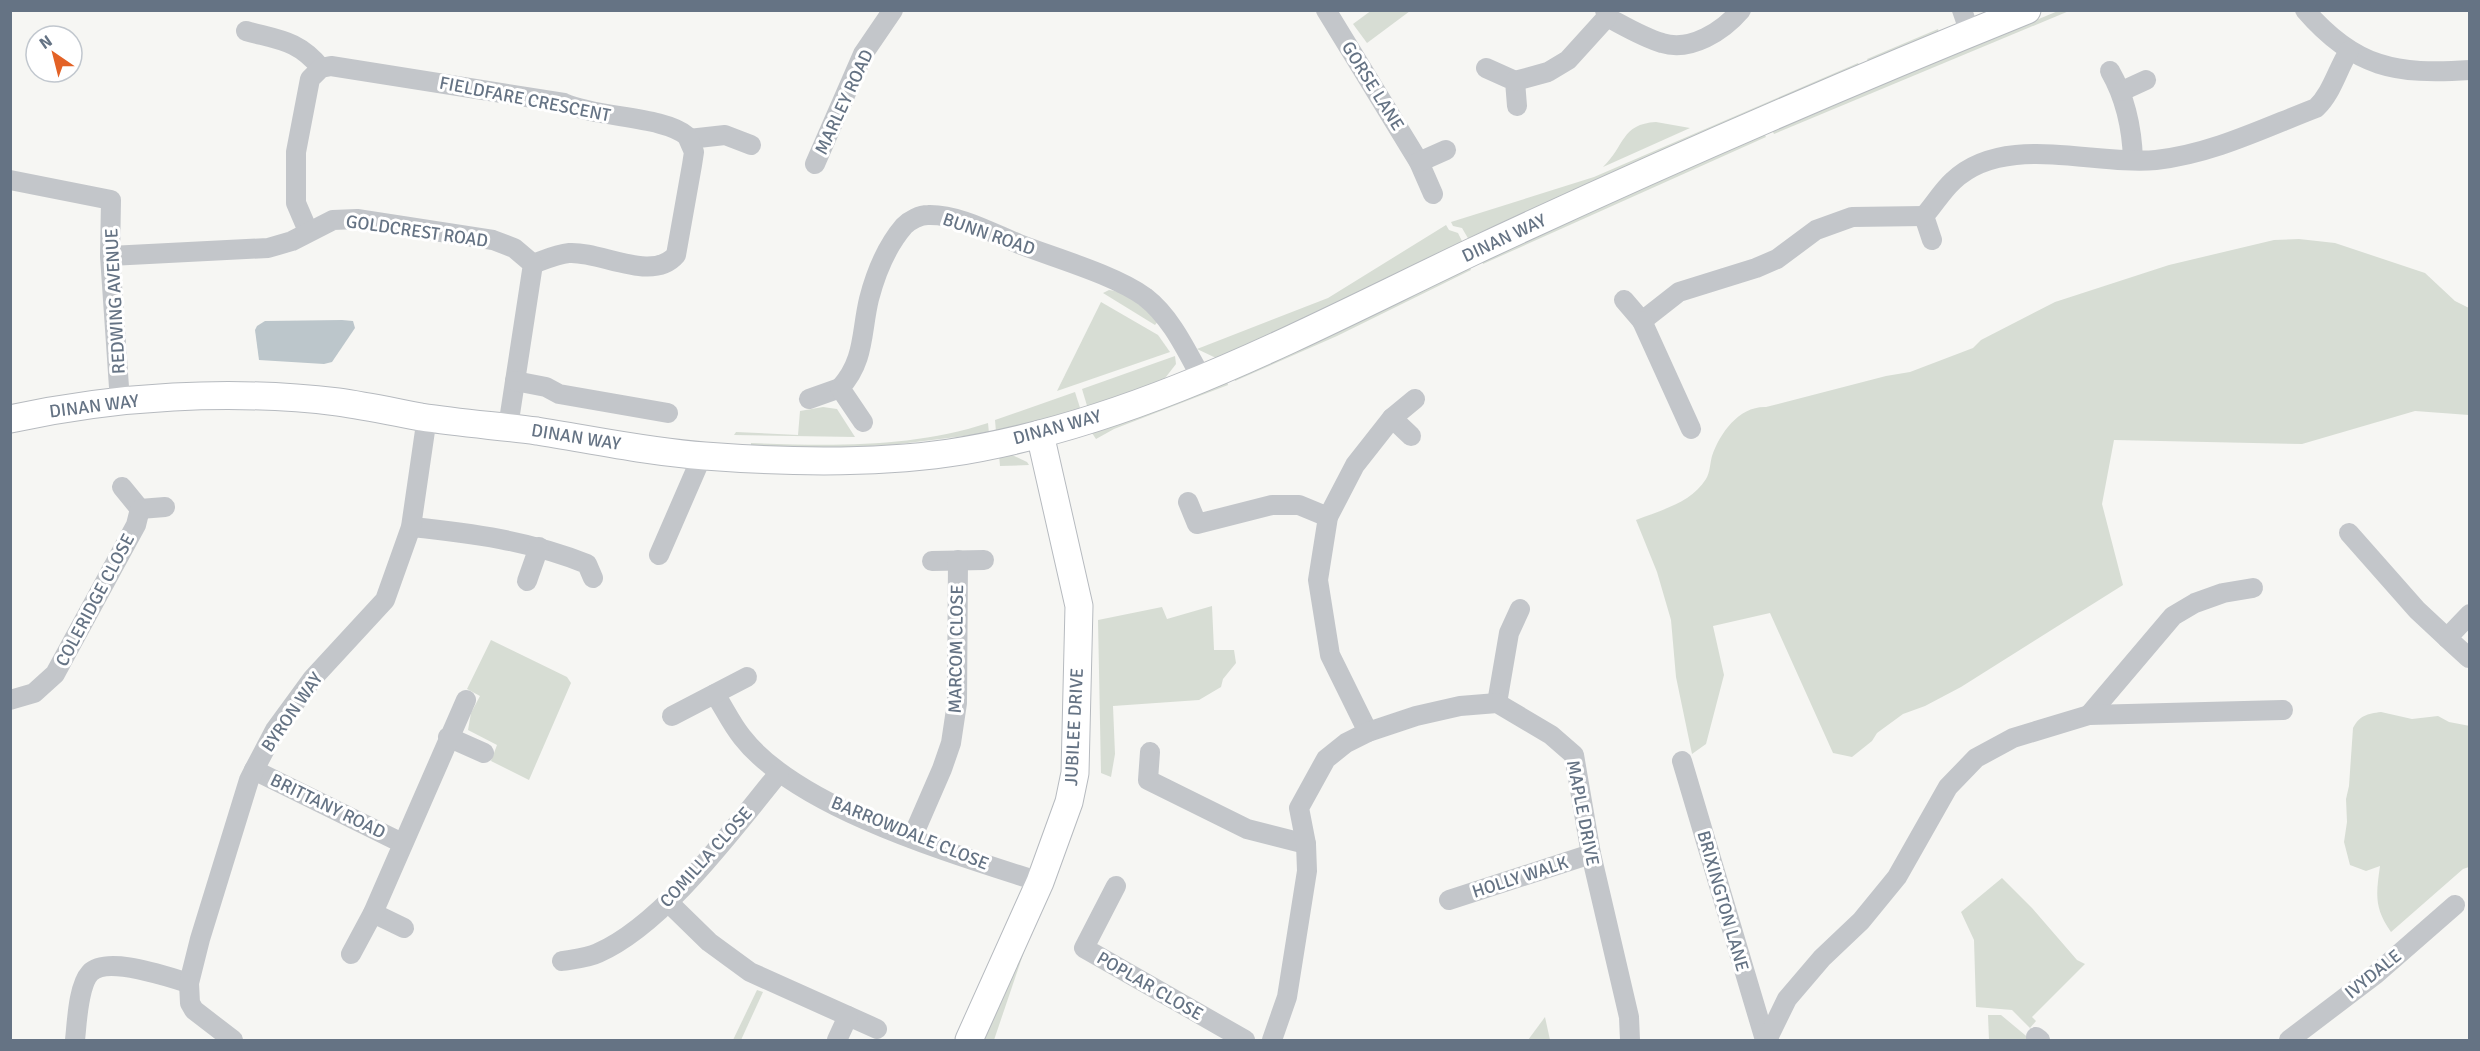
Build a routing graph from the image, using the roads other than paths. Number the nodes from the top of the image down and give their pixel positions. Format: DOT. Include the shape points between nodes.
graph roads {
  1 [pos="893,10"];
  2 [pos="1326,10"];
  3 [pos="1741,10"];
  4 [pos="2027,10"];
  5 [pos="2305,10"];
  6 [pos="1606,14"];
  7 [pos="1966,22"];
  8 [pos="246,31"];
  9 [pos="2349,51"];
  10 [pos="321,68"];
  11 [pos="1486,68"];
  12 [pos="2469,70"];
  13 [pos="2110,71"];
  14 [pos="2146,80"];
  15 [pos="1515,81"];
  16 [pos="2122,91"];
  17 [pos="1517,106"];
  18 [pos="689,139"];
  19 [pos="751,146"];
  20 [pos="1446,150"];
  21 [pos="2133,160"];
  22 [pos="1419,162"];
  23 [pos="815,164"];
  24 [pos="10,180"];
  25 [pos="1433,194"];
  26 [pos="1924,216"];
  27 [pos="308,231"];
  28 [pos="1932,240"];
  29 [pos="110,256"];
  30 [pos="533,264"];
  31 [pos="1624,300"];
  32 [pos="1642,321"];
  33 [pos="1202,379"];
  34 [pos="515,381"];
  35 [pos="840,388"];
  36 [pos="809,399"];
  37 [pos="1415,399"];
  38 [pos="120,402"];
  39 [pos="668,413"];
  40 [pos="427,417"];
  41 [pos="1392,418"];
  42 [pos="10,419"];
  43 [pos="863,422"];
  44 [pos="508,427"];
  45 [pos="1691,429"];
  46 [pos="1040,434"];
  47 [pos="1411,436"];
  48 [pos="702,456"];
  49 [pos="122,487"];
  50 [pos="1188,502"];
  51 [pos="165,507"];
  52 [pos="140,509"];
  53 [pos="1328,517"];
  54 [pos="411,527"];
  55 [pos="2349,533"];
  56 [pos="539,547"];
  57 [pos="659,555"];
  58 [pos="958,560"];
  59 [pos="984,560"];
  60 [pos="932,561"];
  61 [pos="593,578"];
  62 [pos="527,581"];
  63 [pos="2253,588"];
  64 [pos="1520,609"];
  65 [pos="2469,614"];
  66 [pos="2447,638"];
  67 [pos="2469,658"];
  68 [pos="747,677"];
  69 [pos="716,694"];
  70 [pos="10,700"];
  71 [pos="466,700"];
  72 [pos="1497,703"];
  73 [pos="2283,710"];
  74 [pos="2089,715"];
  75 [pos="672,716"];
  76 [pos="1368,732"];
  77 [pos="448,737"];
  78 [pos="1150,752"];
  79 [pos="484,753"];
  80 [pos="1682,761"];
  81 [pos="254,770"];
  82 [pos="779,773"];
  83 [pos="912,838"];
  84 [pos="402,843"];
  85 [pos="1306,844"];
  86 [pos="1591,854"];
  87 [pos="1040,882"];
  88 [pos="1116,886"];
  89 [pos="1449,900"];
  90 [pos="668,902"];
  91 [pos="2455,905"];
  92 [pos="373,913"];
  93 [pos="404,928"];
  94 [pos="351,954"];
  95 [pos="562,961"];
  96 [pos="189,982"];
  97 [pos="848,1016"];
  98 [pos="877,1029"];
  99 [pos="75,1041"];
  100 [pos="233,1041"];
  101 [pos="837,1041"];
  102 [pos="969,1041"];
  103 [pos="1245,1041"];
  104 [pos="1272,1041"];
  105 [pos="1630,1041"];
  106 [pos="1766,1041"];
  107 [pos="2289,1041"];
  1 -- 23 [label="street, MARLEY ROAD" via="863,54"];
  2 -- 22 [label="street, GORSE LANE"];
  3 -- 6 [label="street" via="1715,34 1689,43 1663,44"];
  4 -- 7 [label="street, DINAN WAY"];
  5 -- 9 [label="street" via="2326,34"];
  6 -- 15 [label="street" via="1568,60 1548,72"];
  7 -- 33 [label="street, DINAN WAY" via="1816,97 1617,185"];
  8 -- 10 [label="street" via="293,44"];
  9 -- 12 [label="street" via="2395,69"];
  9 -- 21 [label="street" via="2326,98 2316,108 2182,156"];
  10 -- 18 [label="street, FIELDFARE CRESCENT" via="331,66 564,103 582,111 660,124 684,133"];
  10 -- 27 [label="street" via="310,79 296,152 296,203"];
  11 -- 15 [label="street"];
  13 -- 16 [label="street"];
  14 -- 16 [label="street"];
  15 -- 17 [label="street"];
  16 -- 21 [label="street" via="2132,131"];
  18 -- 19 [label="street" via="725,135"];
  18 -- 30 [label="street" via="694,152 692,165 676,255 668,264 652,267 570,253"];
  20 -- 22 [label="street"];
  21 -- 26 [label="street" via="2061,155 2002,158 1974,167 1953,181"];
  22 -- 25 [label="street, GORSE LANE"];
  24 -- 29 [label="street, REDWING AVENUE" via="111,200"];
  26 -- 28 [label="street"];
  26 -- 32 [label="street" via="1852,217 1816,230 1778,259 1679,292"];
  27 -- 29 [label="street, GOLDCREST ROAD" via="268,248"];
  27 -- 30 [label="street, GOLDCREST ROAD" via="333,220 357,219 493,240 514,249"];
  29 -- 38 [label="street, REDWING AVENUE"];
  30 -- 34 [label="street"];
  31 -- 32 [label="street"];
  32 -- 45 [label="street"];
  33 -- 35 [label="street, BUNN ROAD" via="1174,329 1155,305 1137,292 955,220 928,214 906,224 891,243 868,301 855,369"];
  33 -- 46 [label="street, DINAN WAY" via="1115,412"];
  34 -- 39 [label="street" via="546,387 559,394"];
  34 -- 44 [label="street"];
  35 -- 36 [label="street"];
  35 -- 43 [label="street"];
  37 -- 41 [label="street"];
  38 -- 40 [label="street, DINAN WAY" via="230,396 336,402"];
  38 -- 42 [label="street, DINAN WAY" via="55,409"];
  40 -- 44 [label="street, DINAN WAY"];
  40 -- 54 [label="street, BYRON WAY"];
  41 -- 47 [label="street"];
  41 -- 53 [label="street" via="1355,465"];
  44 -- 48 [label="street, DINAN WAY"];
  46 -- 48 [label="street, DINAN WAY" via="948,453 859,461"];
  46 -- 87 [label="street, JUBILEE DRIVE" via="1079,606 1075,772 1069,802"];
  48 -- 57 [label="street"];
  49 -- 52 [label="street"];
  50 -- 53 [label="street" via="1197,524 1272,505 1299,505"];
  51 -- 52 [label="street"];
  52 -- 70 [label="street, COLERIDGE CLOSE" via="136,525 55,674 34,693"];
  53 -- 76 [label="street" via="1318,580 1330,655"];
  54 -- 56 [label="street" via="482,534"];
  54 -- 81 [label="street, BYRON WAY" via="385,600 313,678 275,730"];
  55 -- 66 [label="street" via="2416,610"];
  56 -- 61 [label="street" via="587,564"];
  56 -- 62 [label="street"];
  58 -- 59 [label="street, MARCOM CLOSE"];
  58 -- 60 [label="street, MARCOM CLOSE"];
  58 -- 83 [label="street, MARCOM CLOSE" via="957,704 951,742"];
  63 -- 74 [label="street" via="2223,593 2173,616"];
  64 -- 72 [label="street" via="1509,633"];
  65 -- 66 [label="street"];
  66 -- 67 [label="street"];
  68 -- 69 [label="street"];
  69 -- 75 [label="street"];
  69 -- 82 [label="street, BARROWDALE CLOSE" via="742,738"];
  71 -- 77 [label="street, BRITTANY ROAD"];
  72 -- 76 [label="street" via="1460,706"];
  72 -- 86 [label="street, MAPLE DRIVE" via="1551,735 1574,755"];
  73 -- 74 [label="street"];
  74 -- 106 [label="street" via="2013,738 1976,758 1948,786 1898,877 1787,999"];
  76 -- 85 [label="street" via="1326,759 1299,808"];
  77 -- 79 [label="street"];
  77 -- 84 [label="street, BRITTANY ROAD"];
  78 -- 85 [label="street" via="1148,780 1247,829"];
  80 -- 106 [label="street, BRIXINGTON LANE"];
  81 -- 84 [label="street, BRITTANY ROAD"];
  81 -- 96 [label="street, BYRON WAY"];
  82 -- 83 [label="street, BARROWDALE CLOSE" via="836,806"];
  82 -- 90 [label="street, COMILLA CLOSE"];
  83 -- 87 [label="street, BARROWDALE CLOSE"];
  84 -- 92 [label="street, BRITTANY ROAD"];
  85 -- 104 [label="street" via="1307,871 1296,947 1287,997"];
  86 -- 89 [label="street, HOLLY WALK"];
  86 -- 105 [label="street, MAPLE DRIVE" via="1629,1017"];
  87 -- 102 [label="street, JUBILEE DRIVE"];
  88 -- 103 [label="street, POPLAR CLOSE" via="1084,948"];
  90 -- 95 [label="street, COMILLA CLOSE" via="624,938 597,954"];
  90 -- 97 [label="street" via="710,942 750,972"];
  91 -- 107 [label="street, IVYDALE" via="2376,974"];
  92 -- 93 [label="street"];
  92 -- 94 [label="street, BRITTANY ROAD"];
  96 -- 99 [label="street" via="113,964 90,972 83,986"];
  96 -- 100 [label="street, BYRON WAY" via="194,1010"];
  97 -- 98 [label="street"];
  97 -- 101 [label="street"];
}
